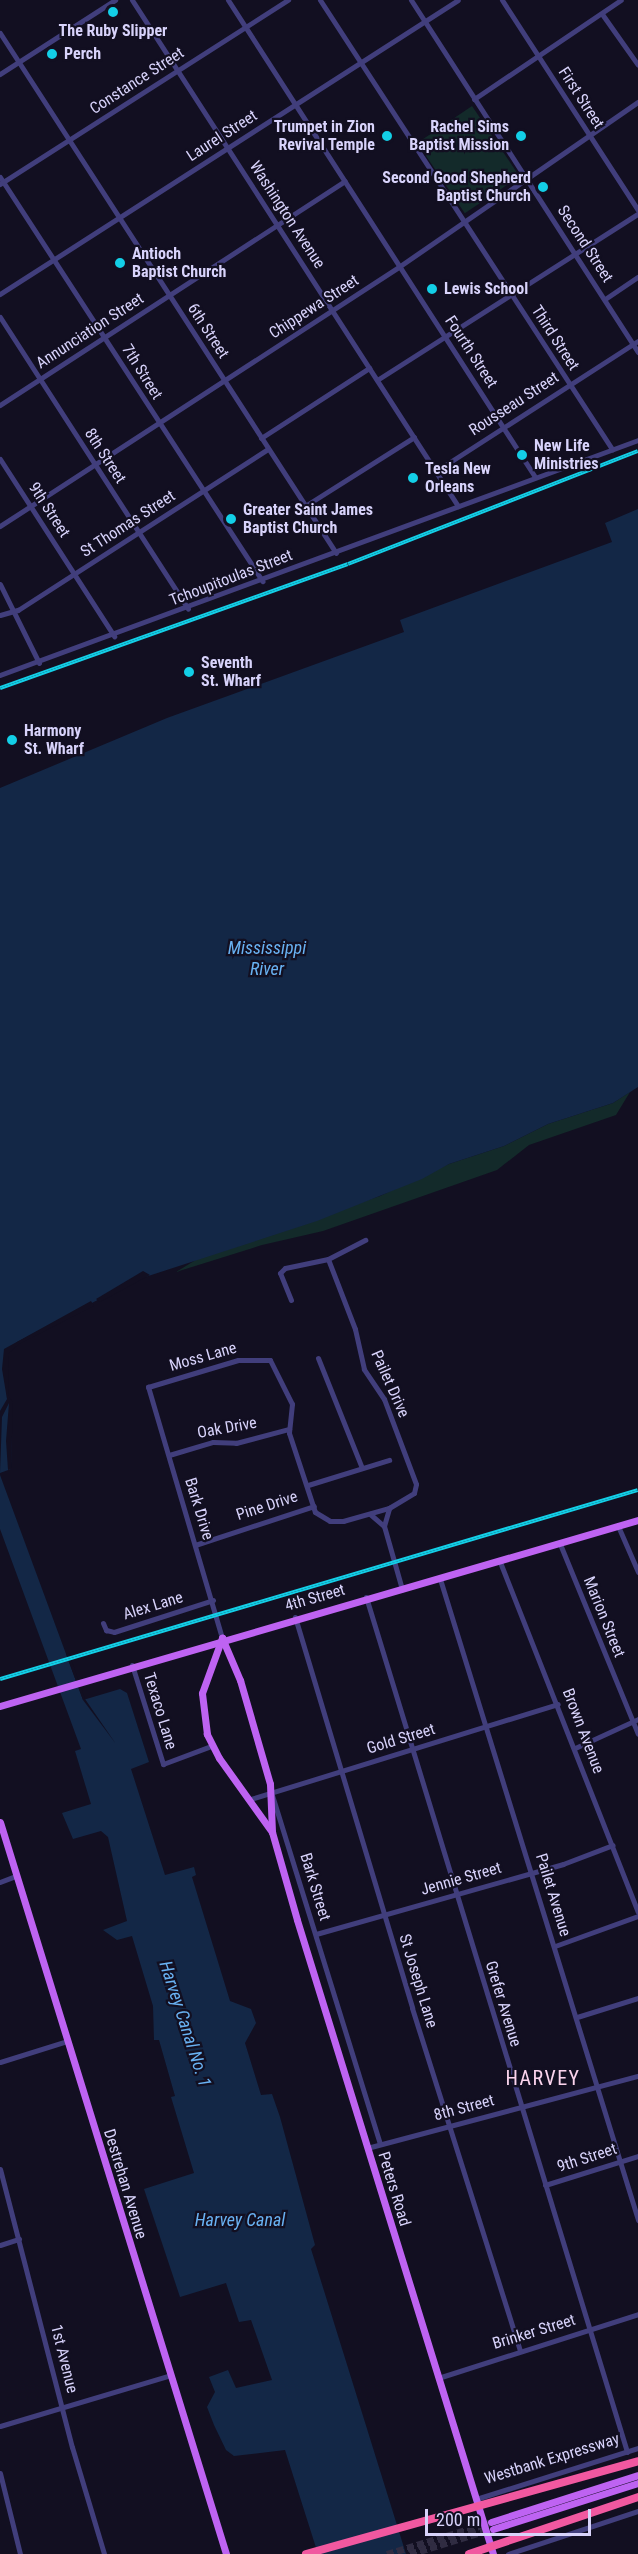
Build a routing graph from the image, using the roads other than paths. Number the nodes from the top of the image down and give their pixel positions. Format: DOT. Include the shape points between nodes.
graph roads {
  1 [pos="115,0"];
  2 [pos="132,0"];
  3 [pos="228,0"];
  4 [pos="288,0"];
  5 [pos="320,0"];
  6 [pos="411,0"];
  7 [pos="458,0"];
  8 [pos="502,0"];
  9 [pos="621,0"];
  10 [pos="602,14"];
  11 [pos="425,22"];
  12 [pos="245,27"];
  13 [pos="0,33"];
  14 [pos="539,58"];
  15 [pos="19,62"];
  16 [pos="360,63"];
  17 [pos="638,65"];
  18 [pos="178,71"];
  19 [pos="0,74"];
  20 [pos="474,99"];
  21 [pos="638,102"];
  22 [pos="295,105"];
  23 [pos="591,135"];
  24 [pos="70,141"];
  25 [pos="227,148"];
  26 [pos="526,179"];
  27 [pos="1,181"];
  28 [pos="345,182"];
  29 [pos="638,212"];
  30 [pos="119,218"];
  31 [pos="463,222"];
  32 [pos="277,225"];
  33 [pos="574,253"];
  34 [pos="53,260"];
  35 [pos="400,266"];
  36 [pos="638,277"];
  37 [pos="0,294"];
  38 [pos="510,294"];
  39 [pos="169,295"];
  40 [pos="605,299"];
  41 [pos="333,311"];
  42 [pos="0,317"];
  43 [pos="444,336"];
  44 [pos="105,337"];
  45 [pos="635,342"];
  46 [pos="638,352"];
  47 [pos="369,368"];
  48 [pos="40,379"];
  49 [pos="377,380"];
  50 [pos="225,382"];
  51 [pos="569,385"];
  52 [pos="0,405"];
  53 [pos="158,424"];
  54 [pos="503,426"];
  55 [pos="414,437"];
  56 [pos="261,438"];
  57 [pos="638,440"];
  58 [pos="268,449"];
  59 [pos="612,449"];
  60 [pos="0,459"];
  61 [pos="94,464"];
  62 [pos="436,471"];
  63 [pos="535,477"];
  64 [pos="203,492"];
  65 [pos="30,506"];
  66 [pos="305,506"];
  67 [pos="458,506"];
  68 [pos="0,526"];
  69 [pos="139,532"];
  70 [pos="336,553"];
  71 [pos="74,574"];
  72 [pos="262,580"];
  73 [pos="0,584"];
  74 [pos="188,609"];
  75 [pos="14,612"];
  76 [pos="0,615"];
  77 [pos="114,636"];
  78 [pos="39,663"];
  79 [pos="0,675"];
  80 [pos="365,1240"];
  81 [pos="328,1259"];
  82 [pos="291,1300"];
  83 [pos="318,1358"];
  84 [pos="148,1387"];
  85 [pos="289,1429"];
  86 [pos="169,1455"];
  87 [pos="389,1460"];
  88 [pos="362,1468"];
  89 [pos="308,1485"];
  90 [pos="314,1506"];
  91 [pos="389,1508"];
  92 [pos="370,1514"];
  93 [pos="638,1520"];
  94 [pos="384,1526"];
  95 [pos="618,1526"];
  96 [pos="560,1544"];
  97 [pos="195,1545"];
  98 [pos="500,1562"];
  99 [pos="638,1572"];
  100 [pos="440,1579"];
  101 [pos="402,1589"];
  102 [pos="366,1597"];
  103 [pos="213,1600"];
  104 [pos="295,1617"];
  105 [pos="104,1623"];
  106 [pos="222,1638"];
  107 [pos="132,1665"];
  108 [pos="0,1704"];
  109 [pos="558,1704"];
  110 [pos="635,1720"];
  111 [pos="487,1727"];
  112 [pos="638,1734"];
  113 [pos="212,1746"];
  114 [pos="575,1748"];
  115 [pos="412,1750"];
  116 [pos="341,1772"];
  117 [pos="272,1793"];
  118 [pos="251,1799"];
  119 [pos="0,1822"];
  120 [pos="272,1832"];
  121 [pos="613,1845"];
  122 [pos="532,1873"];
  123 [pos="16,1876"];
  124 [pos="0,1882"];
  125 [pos="455,1894"];
  126 [pos="636,1901"];
  127 [pos="638,1912"];
  128 [pos="384,1915"];
  129 [pos="638,1916"];
  130 [pos="316,1934"];
  131 [pos="555,1946"];
  132 [pos="638,1998"];
  133 [pos="577,2017"];
  134 [pos="67,2041"];
  135 [pos="0,2062"];
  136 [pos="638,2076"];
  137 [pos="599,2087"];
  138 [pos="521,2107"];
  139 [pos="448,2126"];
  140 [pos="380,2144"];
  141 [pos="367,2148"];
  142 [pos="638,2156"];
  143 [pos="620,2161"];
  144 [pos="0,2169"];
  145 [pos="545,2185"];
  146 [pos="638,2220"];
  147 [pos="19,2239"];
  148 [pos="0,2245"];
  149 [pos="638,2314"];
  150 [pos="590,2329"];
  151 [pos="520,2350"];
  152 [pos="171,2375"];
  153 [pos="438,2378"];
  154 [pos="62,2409"];
  155 [pos="0,2426"];
  156 [pos="638,2448"];
  157 [pos="627,2452"];
  158 [pos="638,2461"];
  159 [pos="0,2473"];
  160 [pos="638,2475"];
  161 [pos="638,2483"];
  162 [pos="638,2497"];
  163 [pos="476,2499"];
  164 [pos="638,2511"];
  165 [pos="20,2554"];
  166 [pos="104,2554"];
  167 [pos="226,2554"];
  168 [pos="306,2554"];
  169 [pos="469,2554"];
  170 [pos="493,2554"];
  171 [pos="508,2554"];
  1 -- 15 [label="street"];
  2 -- 18 [label="street, Washington Avenue"];
  3 -- 12 [label="street, Fourth Street"];
  4 -- 12 [label="street, Constance Street"];
  5 -- 16 [label="street, Third Street"];
  6 -- 11 [label="street, Second Street"];
  7 -- 11 [label="street, Laurel Street"];
  8 -- 14 [label="street, First Street"];
  9 -- 10 [label="street"];
  10 -- 14 [label="street"];
  10 -- 17 [label="street"];
  11 -- 16 [label="street, Laurel Street"];
  11 -- 20 [label="street, Second Street"];
  12 -- 18 [label="street, Constance Street"];
  12 -- 22 [label="street, Fourth Street"];
  13 -- 15 [label="street, 6th Street"];
  14 -- 20 [label="street"];
  14 -- 23 [label="street, First Street"];
  15 -- 19 [label="street"];
  15 -- 24 [label="street, 6th Street"];
  16 -- 22 [label="street, Laurel Street"];
  16 -- 31 [label="street, Third Street"];
  18 -- 24 [label="street, Constance Street"];
  18 -- 25 [label="street, Washington Avenue"];
  20 -- 26 [label="street, Second Street"];
  21 -- 23 [label="street, Chippewa Street"];
  22 -- 25 [label="street, Laurel Street"];
  22 -- 28 [label="street, Fourth Street"];
  23 -- 26 [label="street, Chippewa Street"];
  23 -- 29 [label="street, First Street"];
  24 -- 27 [label="street, Constance Street"];
  24 -- 30 [label="street, 6th Street"];
  25 -- 30 [label="street, Laurel Street"];
  25 -- 32 [label="street, Washington Avenue"];
  26 -- 31 [label="street, Chippewa Street"];
  26 -- 33 [label="street, Second Street"];
  27 -- 34 [label="street, 7th Street"];
  28 -- 32 [label="street, Annunciation Street"];
  28 -- 35 [label="street, Fourth Street"];
  29 -- 33 [label="street"];
  30 -- 34 [label="street, Laurel Street"];
  30 -- 39 [label="street, 6th Street"];
  31 -- 35 [label="street, Chippewa Street"];
  31 -- 38 [label="street, Third Street"];
  32 -- 39 [label="street, Annunciation Street"];
  32 -- 41 [label="street, Washington Avenue"];
  33 -- 38 [label="street"];
  33 -- 40 [label="street, Second Street"];
  34 -- 37 [label="street, Laurel Street"];
  34 -- 44 [label="street, 7th Street"];
  35 -- 41 [label="street, Chippewa Street"];
  35 -- 43 [label="street, Fourth Street"];
  36 -- 40 [label="street"];
  38 -- 43 [label="street"];
  38 -- 51 [label="street, Third Street"];
  39 -- 44 [label="street, Annunciation Street"];
  39 -- 50 [label="street, 6th Street"];
  40 -- 45 [label="street, Second Street"];
  41 -- 47 [label="street, Washington Avenue"];
  41 -- 50 [label="street, Chippewa Street"];
  42 -- 48 [label="street, 8th Street"];
  43 -- 49 [label="street"];
  43 -- 54 [label="street, Fourth Street"];
  44 -- 48 [label="street, Annunciation Street"];
  44 -- 53 [label="street, 7th Street"];
  45 -- 46 [label="street, Second Street"];
  45 -- 51 [label="street, Rousseau Street"];
  47 -- 49 [label="street, Washington Avenue"];
  47 -- 56 [label="street"];
  48 -- 52 [label="street, Annunciation Street"];
  48 -- 61 [label="street, 8th Street"];
  49 -- 55 [label="street, Washington Avenue"];
  50 -- 53 [label="street, Chippewa Street"];
  50 -- 56 [label="street, 6th Street"];
  51 -- 54 [label="street, Rousseau Street"];
  51 -- 59 [label="street, Third Street"];
  53 -- 61 [label="street, Chippewa Street"];
  53 -- 64 [label="street, 7th Street"];
  54 -- 62 [label="street, Rousseau Street"];
  54 -- 63 [label="street, Fourth Street"];
  55 -- 62 [label="street, Washington Avenue"];
  55 -- 66 [label="street"];
  56 -- 58 [label="street, 6th Street"];
  57 -- 59 [label="street, Tchoupitoulas Street"];
  58 -- 64 [label="street, St Thomas Street"];
  58 -- 66 [label="street, 6th Street"];
  59 -- 63 [label="street, Tchoupitoulas Street"];
  60 -- 65 [label="street, 9th Street"];
  61 -- 65 [label="street, Chippewa Street"];
  61 -- 69 [label="street, 8th Street"];
  62 -- 67 [label="street, Washington Avenue"];
  63 -- 67 [label="street, Tchoupitoulas Street"];
  64 -- 69 [label="street, St Thomas Street"];
  64 -- 72 [label="street, 7th Street"];
  65 -- 68 [label="street, Chippewa Street"];
  65 -- 71 [label="street, 9th Street"];
  66 -- 70 [label="street, 6th Street"];
  67 -- 70 [label="street, Tchoupitoulas Street"];
  69 -- 71 [label="street, St Thomas Street"];
  69 -- 74 [label="street, 8th Street"];
  70 -- 72 [label="street, Tchoupitoulas Street"];
  71 -- 75 [label="street, St Thomas Street"];
  71 -- 77 [label="street, 9th Street"];
  72 -- 74 [label="street, Tchoupitoulas Street"];
  73 -- 75 [label="street"];
  74 -- 77 [label="street, Tchoupitoulas Street"];
  75 -- 76 [label="street, St Thomas Street"];
  75 -- 78 [label="street"];
  77 -- 78 [label="street, Tchoupitoulas Street"];
  78 -- 79 [label="street, Tchoupitoulas Street"];
  80 -- 81 [label="street"];
  81 -- 82 [label="street" via="280,1273"];
  81 -- 91 [label="street, Pailet Drive" via="355,1329 364,1369 384,1400 416,1484 414,1493"];
  83 -- 88 [label="street"];
  84 -- 85 [label="street, Moss Lane" via="238,1360 267,1359 276,1366 292,1404"];
  84 -- 86 [label="street, Bark Drive"];
  85 -- 86 [label="street, Oak Drive" via="236,1443 213,1442"];
  85 -- 89 [label="street"];
  86 -- 97 [label="street, Bark Drive"];
  87 -- 88 [label="street"];
  88 -- 89 [label="street"];
  89 -- 90 [label="street"];
  90 -- 92 [label="street, Pailet Drive" via="322,1518 330,1521"];
  90 -- 97 [label="street, Pine Drive"];
  91 -- 92 [label="street, Pailet Drive"];
  91 -- 94 [label="street"];
  92 -- 94 [label="street"];
  93 -- 95 [label="main road, 4th Street"];
  94 -- 101 [label="street"];
  95 -- 96 [label="main road, 4th Street"];
  95 -- 99 [label="street"];
  96 -- 98 [label="main road, 4th Street"];
  96 -- 110 [label="street, Marion Street"];
  97 -- 103 [label="street, Bark Drive"];
  98 -- 100 [label="main road, 4th Street"];
  98 -- 109 [label="street, Brown Avenue"];
  100 -- 101 [label="main road, 4th Street"];
  100 -- 111 [label="street, Pailet Avenue"];
  101 -- 102 [label="main road, 4th Street"];
  102 -- 104 [label="main road, 4th Street"];
  102 -- 115 [label="street, Grefer Avenue"];
  103 -- 105 [label="street, Alex Lane" via="114,1632 106,1630"];
  103 -- 106 [label="street, Bark Drive"];
  104 -- 106 [label="main road, 4th Street"];
  104 -- 116 [label="street, St Joseph Lane"];
  106 -- 107 [label="main road, 4th Street"];
  106 -- 113 [label="main road, Peters Road" via="201,1702"];
  106 -- 117 [label="main road, Bark Street" via="240,1680"];
  107 -- 108 [label="main road, 4th Street"];
  107 -- 113 [label="street, Texaco Lane" via="162,1764"];
  109 -- 111 [label="street, Gold Street"];
  109 -- 114 [label="street, Brown Avenue"];
  110 -- 112 [label="street, Marion Street"];
  110 -- 114 [label="street"];
  111 -- 115 [label="street, Gold Street"];
  111 -- 122 [label="street, Pailet Avenue"];
  113 -- 118 [label="main road, Peters Road"];
  114 -- 121 [label="street, Brown Avenue"];
  115 -- 116 [label="street, Gold Street"];
  115 -- 125 [label="street, Grefer Avenue"];
  116 -- 117 [label="street, Gold Street"];
  116 -- 128 [label="street, St Joseph Lane"];
  117 -- 118 [label="street, Gold Street"];
  117 -- 120 [label="main road, Peters Road"];
  117 -- 130 [label="street, Bark Street"];
  118 -- 120 [label="main road, Peters Road"];
  119 -- 123 [label="main road, Destrehan Avenue"];
  120 -- 141 [label="main road, Peters Road"];
  121 -- 122 [label="street, Jennie Street"];
  121 -- 126 [label="street, Brown Avenue"];
  122 -- 125 [label="street, Jennie Street"];
  122 -- 131 [label="street, Pailet Avenue"];
  123 -- 124 [label="street"];
  123 -- 134 [label="main road, Destrehan Avenue"];
  125 -- 128 [label="street, Jennie Street"];
  125 -- 138 [label="street, Grefer Avenue"];
  126 -- 127 [label="street, Brown Avenue"];
  128 -- 130 [label="street, Jennie Street"];
  128 -- 139 [label="street, St Joseph Lane"];
  129 -- 131 [label="street"];
  130 -- 140 [label="street, Bark Street"];
  131 -- 133 [label="street, Pailet Avenue"];
  132 -- 133 [label="street"];
  133 -- 137 [label="street, Pailet Avenue"];
  134 -- 135 [label="street"];
  134 -- 152 [label="main road, Destrehan Avenue"];
  136 -- 137 [label="street, 8th Street"];
  137 -- 138 [label="street, 8th Street"];
  137 -- 143 [label="street, Pailet Avenue"];
  138 -- 139 [label="street, 8th Street"];
  138 -- 145 [label="street, Grefer Avenue"];
  139 -- 140 [label="street, 8th Street"];
  139 -- 151 [label="street, St Joseph Lane"];
  140 -- 141 [label="street, 8th Street"];
  141 -- 153 [label="main road, Peters Road"];
  142 -- 143 [label="street, 9th Street"];
  143 -- 145 [label="street, 9th Street"];
  143 -- 146 [label="street, Pailet Avenue"];
  144 -- 147 [label="street, 1st Avenue"];
  145 -- 150 [label="street, Grefer Avenue"];
  147 -- 148 [label="street"];
  147 -- 154 [label="street, 1st Avenue"];
  149 -- 150 [label="street, Brinker Street"];
  150 -- 151 [label="street, Brinker Street"];
  150 -- 157 [label="street, Grefer Avenue"];
  151 -- 153 [label="street, Brinker Street"];
  152 -- 154 [label="street"];
  152 -- 167 [label="main road, Destrehan Avenue"];
  153 -- 163 [label="main road, Peters Road"];
  154 -- 155 [label="street"];
  154 -- 166 [label="street, 1st Avenue"];
  156 -- 157 [label="street, Westbank Expressway"];
  157 -- 163 [label="street, Westbank Expressway"];
  158 -- 168 [label="highway, Westbank Expressway, bridge"];
  159 -- 165 [label="street"];
  160 -- 161 [label="main road" via="492,2525"];
  162 -- 169 [label="highway, bridge"];
  163 -- 170 [label="main road, Peters Road"];
  164 -- 171 [label="street"];
}
